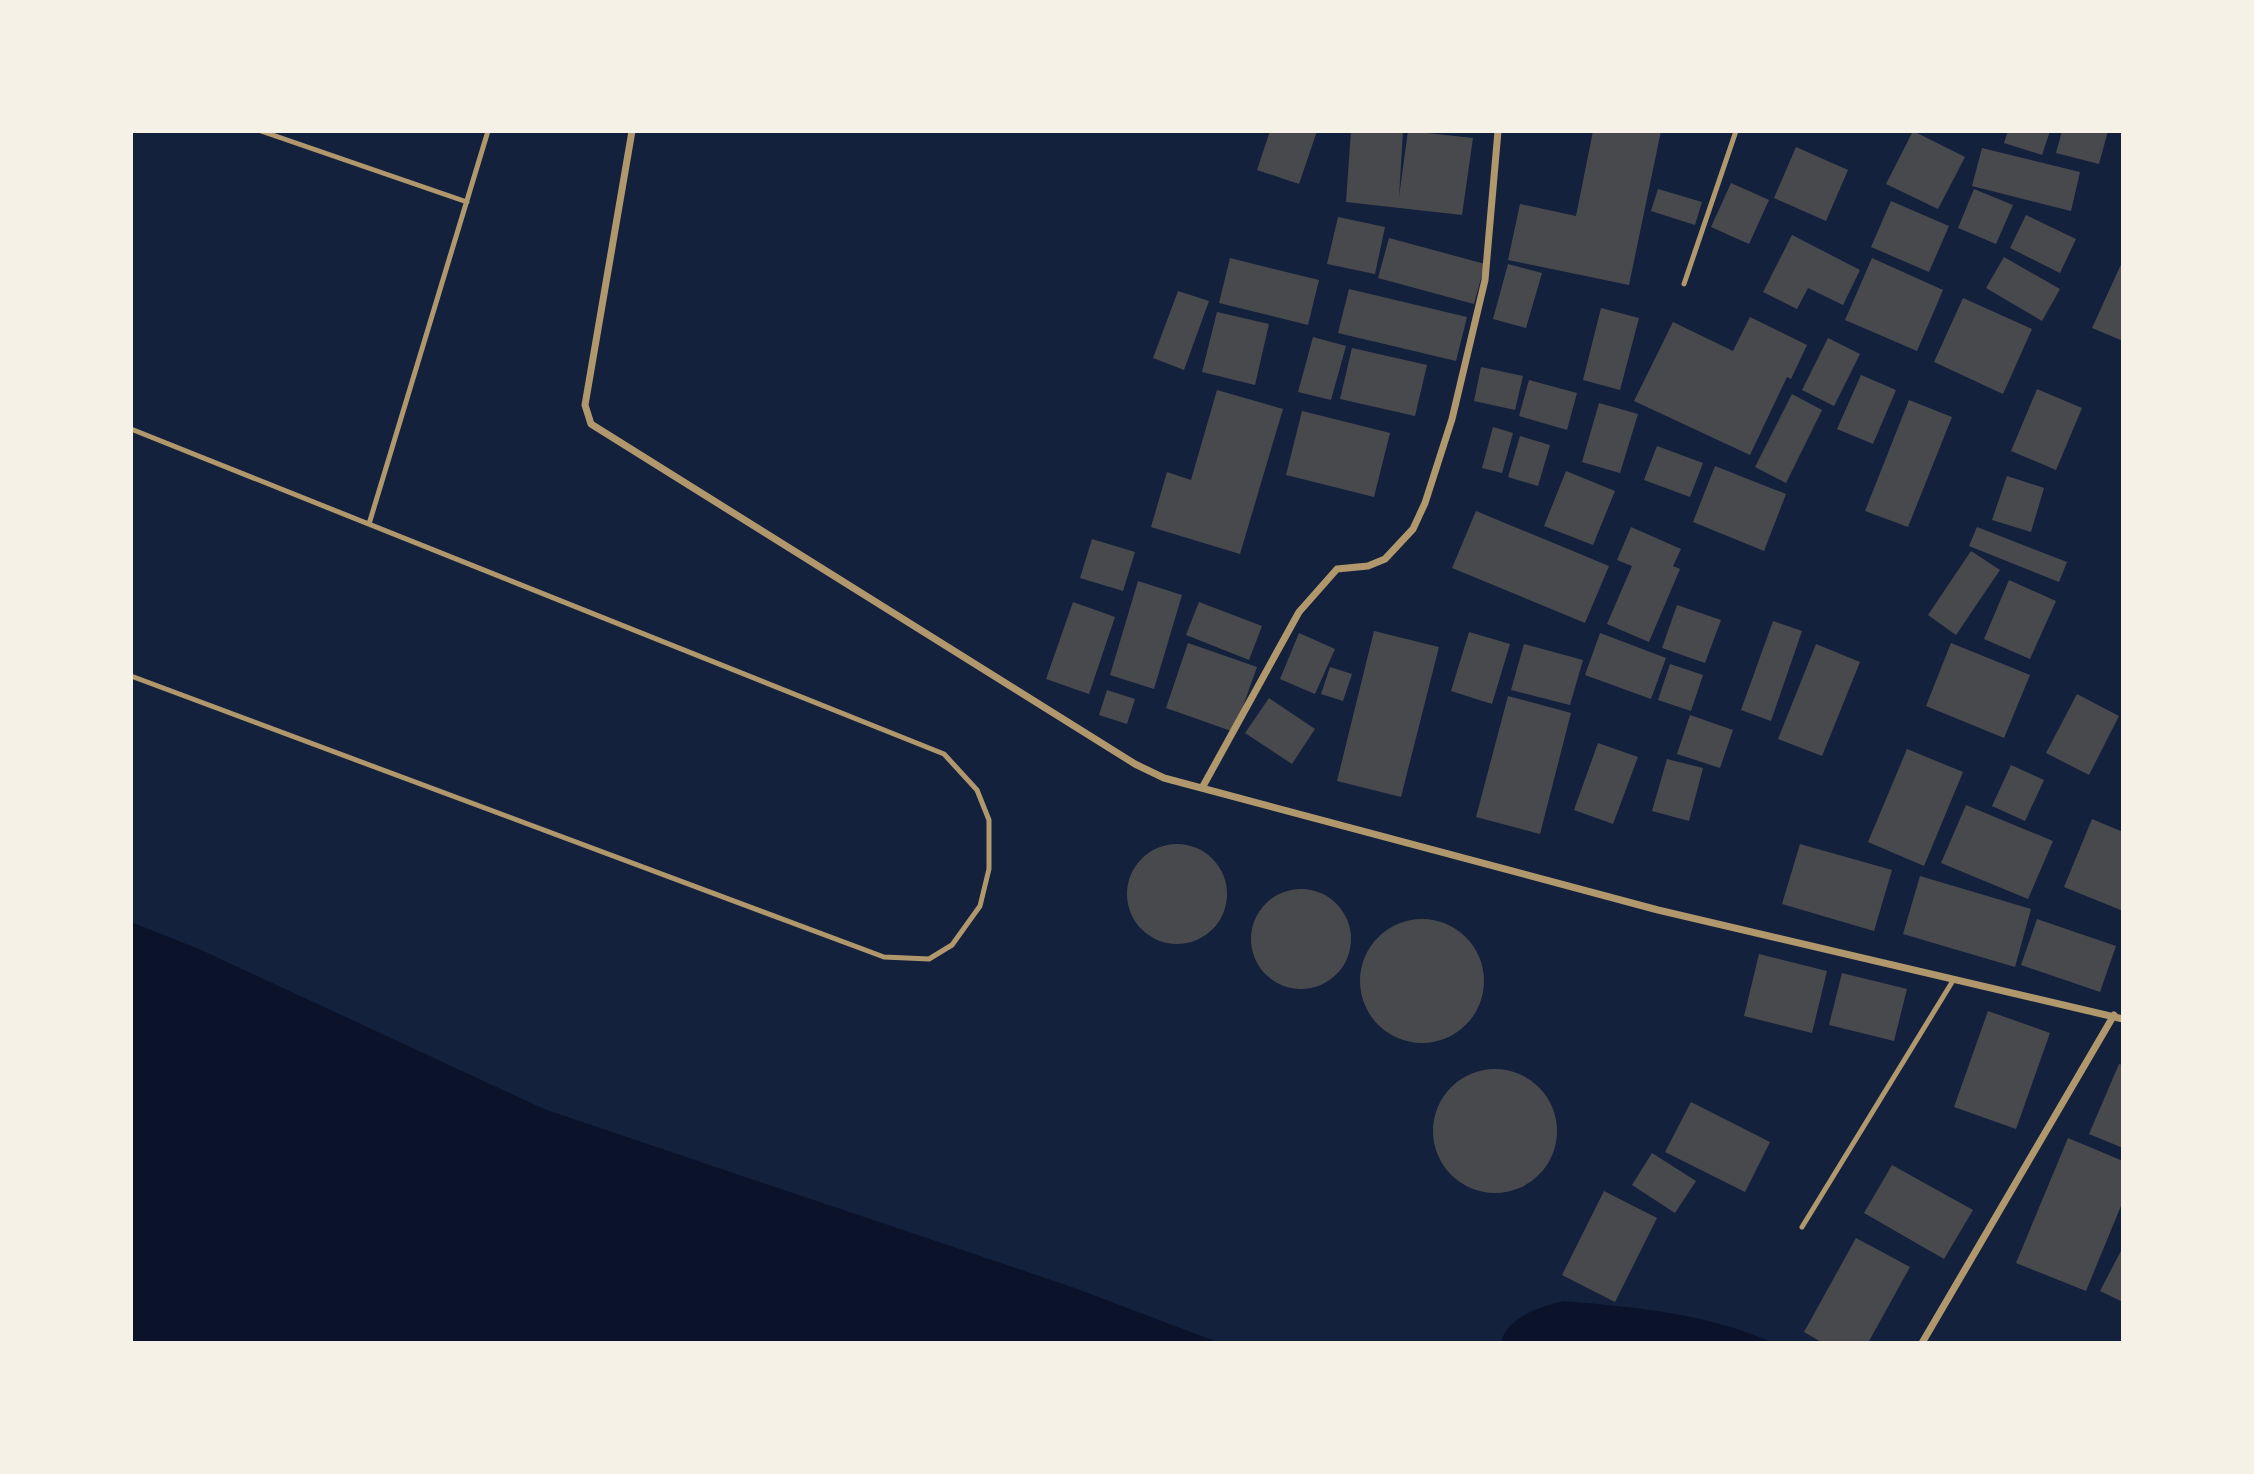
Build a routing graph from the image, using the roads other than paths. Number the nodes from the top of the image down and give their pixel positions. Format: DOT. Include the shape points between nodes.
graph roads {
  1 [pos="261,131"];
  2 [pos="488,131"];
  3 [pos="632,131"];
  4 [pos="1497,131"];
  5 [pos="1736,131"];
  6 [pos="467,202"];
  7 [pos="1684,284"];
  8 [pos="131,429"];
  9 [pos="369,524"];
  10 [pos="131,676"];
  11 [pos="1202,788"];
  12 [pos="1954,979"];
  13 [pos="2113,1015"];
  14 [pos="2123,1019"];
  15 [pos="1802,1227"];
  16 [pos="1922,1343"];
  1 -- 6 [label="lane"];
  2 -- 6 [label="lane"];
  3 -- 11 [label="street" via="585,405 590,424 1135,764"];
  4 -- 11 [label="street" via="1480,307 1425,503 1413,528 1385,559 1337,569 1300,611"];
  5 -- 7 [label="lane"];
  6 -- 9 [label="lane"];
  8 -- 9 [label="lane"];
  9 -- 10 [label="lane" via="944,754 977,790 989,820 989,869 980,906 952,945 929,959 884,957"];
  11 -- 12 [label="street" via="1658,911"];
  12 -- 13 [label="street"];
  12 -- 15 [label="lane"];
  13 -- 14 [label="street"];
  13 -- 16 [label="street"];
}
